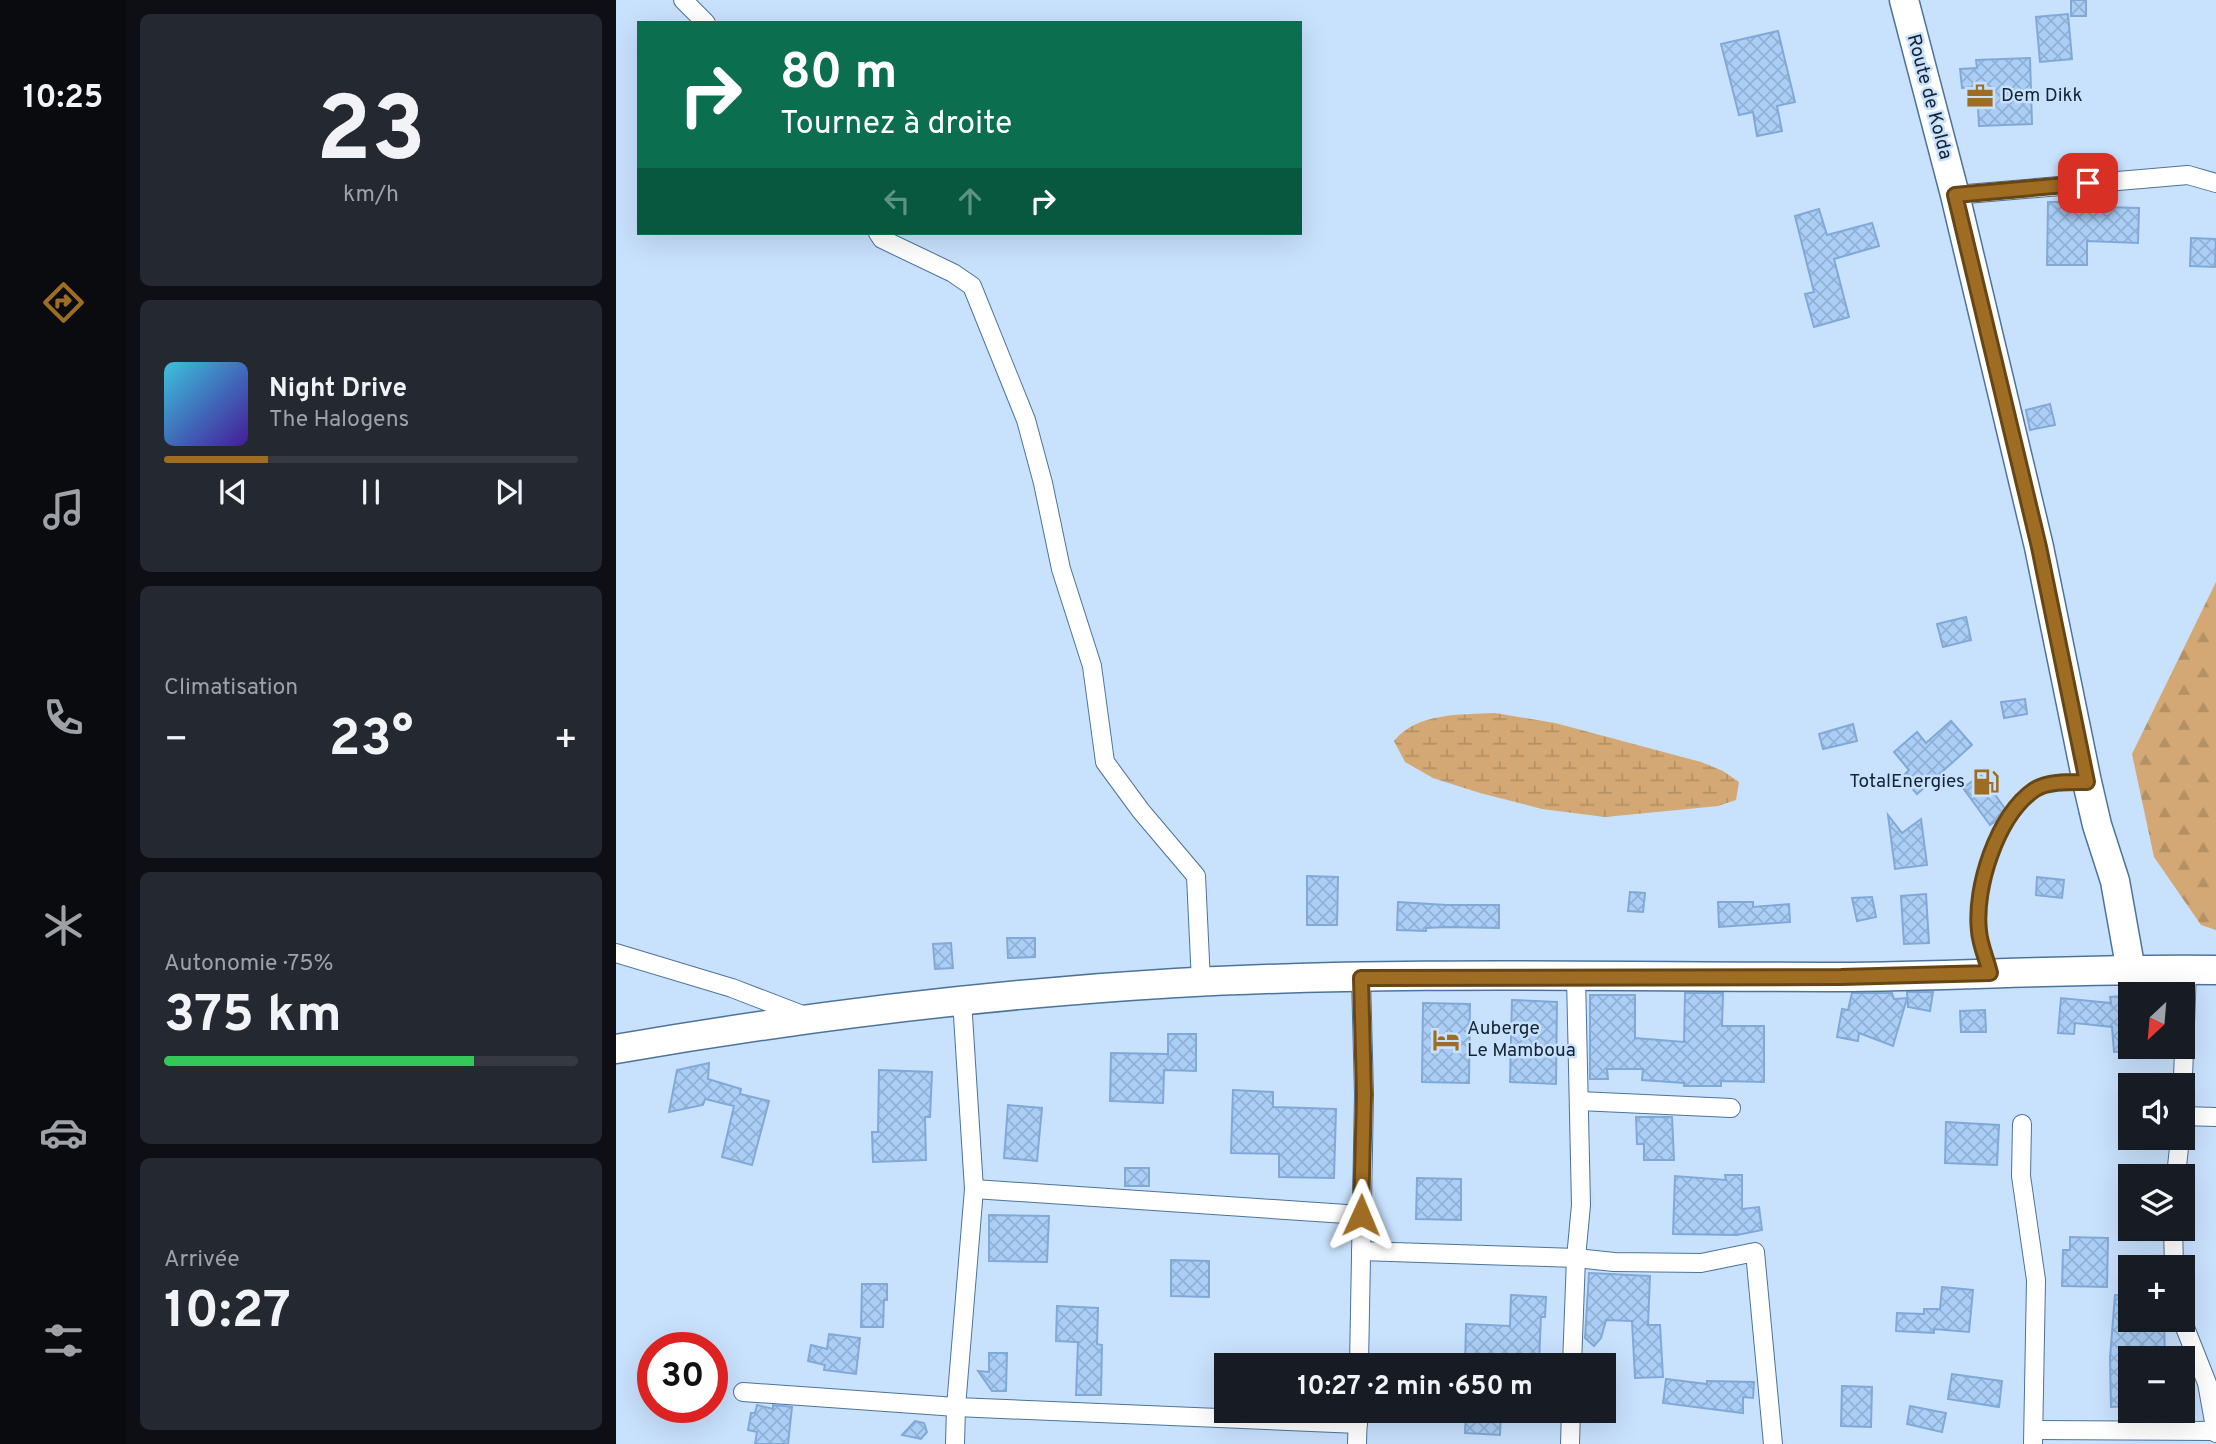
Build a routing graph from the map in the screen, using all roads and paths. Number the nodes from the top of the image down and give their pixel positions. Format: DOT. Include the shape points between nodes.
graph roads {
  1 [pos="683,0"];
  2 [pos="1904,0"];
  3 [pos="704,21"];
  4 [pos="2216,183"];
  5 [pos="1955,195"];
  6 [pos="879,235"];
  7 [pos="2087,782"];
  8 [pos="616,953"];
  9 [pos="2187,970"];
  10 [pos="2216,970"];
  11 [pos="2131,971"];
  12 [pos="1990,973"];
  13 [pos="1576,976"];
  14 [pos="1361,978"];
  15 [pos="1200,982"];
  16 [pos="962,1000"];
  17 [pos="814,1019"];
  18 [pos="616,1049"];
  19 [pos="2183,1073"];
  20 [pos="1579,1101"];
  21 [pos="1731,1108"];
  22 [pos="2195,1116"];
  23 [pos="2216,1117"];
  24 [pos="2022,1124"];
  25 [pos="974,1189"];
  26 [pos="1361,1215"];
  27 [pos="1361,1251"];
  28 [pos="1576,1258"];
  29 [pos="2187,1332"];
  30 [pos="1359,1353"];
  31 [pos="1572,1353"];
  32 [pos="743,1392"];
  33 [pos="956,1407"];
  34 [pos="1214,1413"];
  35 [pos="1358,1423"];
  36 [pos="1571,1423"];
  37 [pos="2216,1431"];
  38 [pos="2031,1439"];
  39 [pos="956,1444"];
  40 [pos="1357,1444"];
  41 [pos="1570,1444"];
  42 [pos="1773,1444"];
  1 -- 3 [label="street"];
  2 -- 5 [label="main road, Route de Kolda"];
  4 -- 5 [label="street" via="2188,175"];
  5 -- 7 [label="main road, Route de Kolda" via="2039,547"];
  6 -- 15 [label="street" via="972,286 1026,420 1061,569 1092,666 1105,762 1196,876"];
  7 -- 11 [label="main road, Route de Kolda" via="2115,881"];
  7 -- 12 [label="lane" via="2036,789 2001,832 1981,888 1979,932"];
  8 -- 17 [label="street"];
  9 -- 10 [label="main road"];
  9 -- 11 [label="main road"];
  9 -- 19 [label="street"];
  11 -- 12 [label="main road"];
  12 -- 13 [label="main road"];
  13 -- 14 [label="main road"];
  13 -- 20 [label="street"];
  14 -- 15 [label="main road"];
  14 -- 26 [label="street"];
  15 -- 16 [label="main road"];
  16 -- 17 [label="main road"];
  16 -- 25 [label="street"];
  17 -- 18 [label="main road"];
  20 -- 21 [label="street"];
  20 -- 28 [label="street" via="1581,1205"];
  22 -- 23 [label="street"];
  24 -- 38 [label="street" via="2021,1175 2036,1280"];
  25 -- 26 [label="street"];
  25 -- 33 [label="street"];
  26 -- 27 [label="street"];
  27 -- 28 [label="street"];
  27 -- 30 [label="street"];
  28 -- 31 [label="street"];
  28 -- 42 [label="street" via="1701,1263 1755,1252"];
  29 -- 37 [label="street" via="2207,1383"];
  32 -- 33 [label="street"];
  33 -- 34 [label="street"];
  33 -- 39 [label="street"];
  35 -- 40 [label="street"];
  36 -- 41 [label="street"];
  37 -- 38 [label="street"];
}
